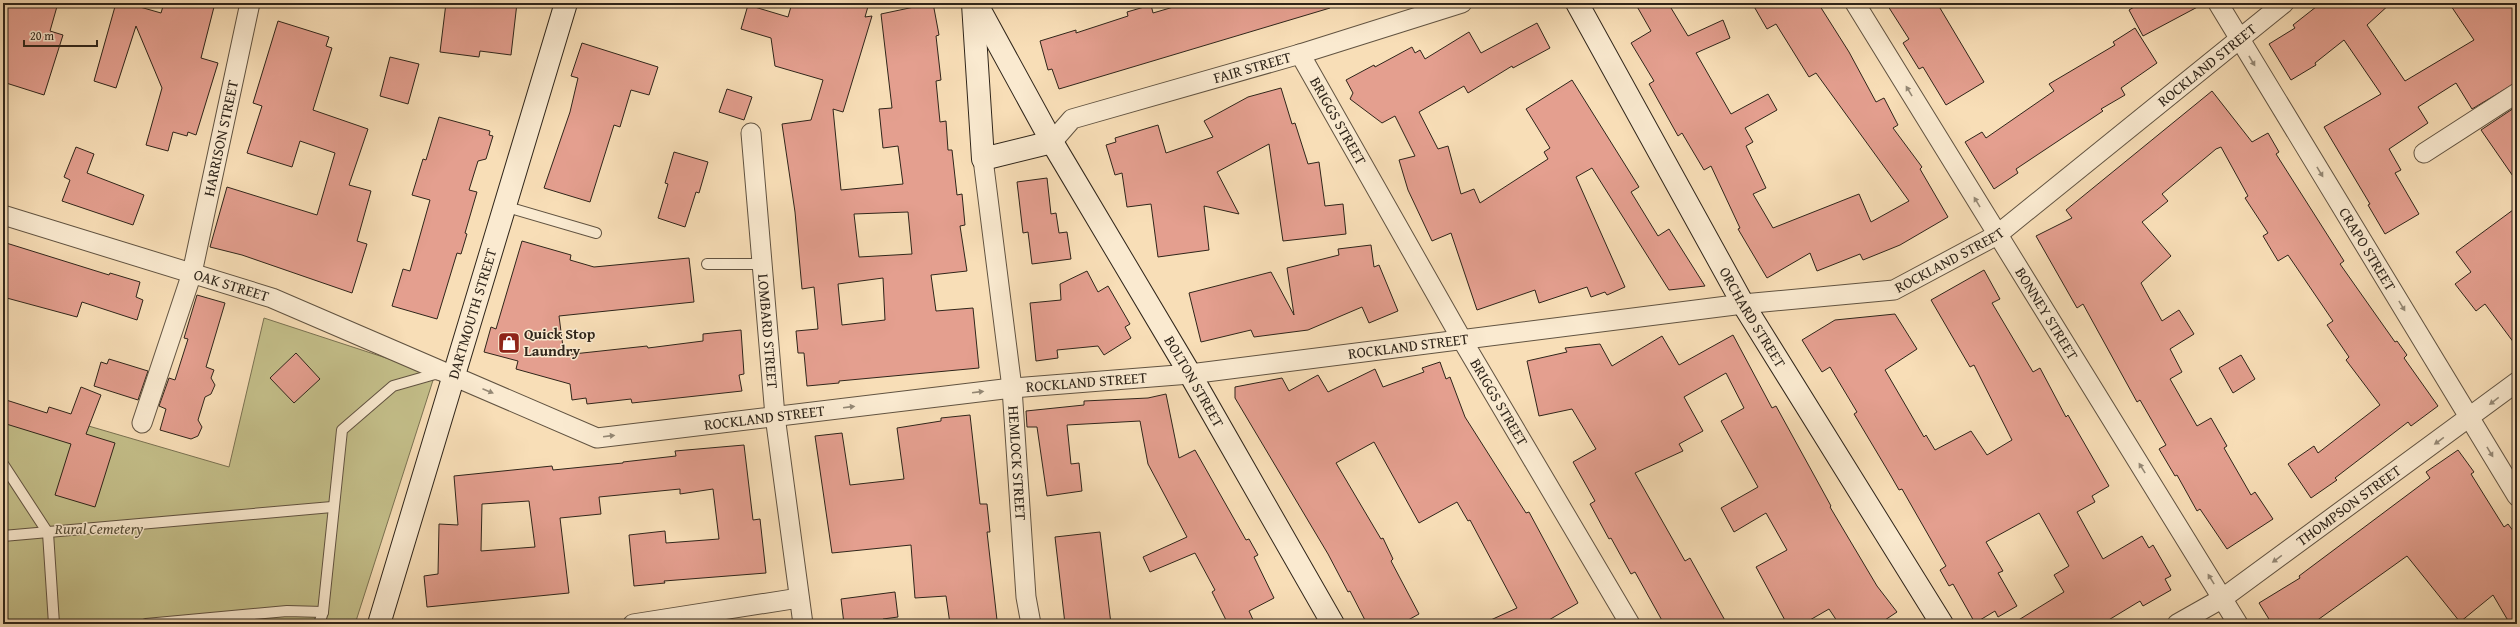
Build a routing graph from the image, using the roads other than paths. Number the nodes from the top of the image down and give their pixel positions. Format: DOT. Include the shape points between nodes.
graph roads {
  1 [pos="250,3"];
  2 [pos="566,3"];
  3 [pos="975,3"];
  4 [pos="1462,3"];
  5 [pos="1577,3"];
  6 [pos="1855,3"];
  7 [pos="2218,3"];
  8 [pos="2284,3"];
  9 [pos="2240,40"];
  10 [pos="1300,54"];
  11 [pos="2517,93"];
  12 [pos="751,133"];
  13 [pos="1052,142"];
  14 [pos="2424,153"];
  15 [pos="983,159"];
  16 [pos="504,206"];
  17 [pos="3,216"];
  18 [pos="596,233"];
  19 [pos="1997,235"];
  20 [pos="708,264"];
  21 [pos="762,264"];
  22 [pos="192,273"];
  23 [pos="1744,304"];
  24 [pos="1461,338"];
  25 [pos="1190,374"];
  26 [pos="452,376"];
  27 [pos="2517,382"];
  28 [pos="1012,388"];
  29 [pos="775,416"];
  30 [pos="2470,419"];
  31 [pos="142,423"];
  32 [pos="3,464"];
  33 [pos="2517,496"];
  34 [pos="332,507"];
  35 [pos="48,533"];
  36 [pos="3,536"];
  37 [pos="799,598"];
  38 [pos="2223,598"];
  39 [pos="324,612"];
  40 [pos="54,624"];
  41 [pos="146,624"];
  42 [pos="319,624"];
  43 [pos="379,624"];
  44 [pos="633,624"];
  45 [pos="803,624"];
  46 [pos="1031,624"];
  47 [pos="1333,624"];
  48 [pos="1630,624"];
  49 [pos="1942,624"];
  50 [pos="2177,624"];
  51 [pos="2238,624"];
  1 -- 22 [label="street, HARRISON STREET"];
  2 -- 16 [label="street, DARTMOUTH STREET"];
  3 -- 13 [label="street"];
  3 -- 15 [label="street"];
  4 -- 10 [label="street, FAIR STREET"];
  5 -- 23 [label="street, ORCHARD STREET"];
  19 -- 6 [label="street, BONNEY STREET, one-way"];
  7 -- 9 [label="street, CRAPO STREET"];
  8 -- 9 [label="street, ROCKLAND STREET"];
  9 -- 19 [label="street, ROCKLAND STREET"];
  9 -- 30 [label="street, CRAPO STREET, one-way"];
  10 -- 13 [label="street, FAIR STREET" via="1072,119"];
  10 -- 24 [label="street, BRIGGS STREET"];
  11 -- 14 [label="street"];
  12 -- 21 [label="street, LOMBARD STREET"];
  13 -- 15 [label="street"];
  13 -- 25 [label="street, BOLTON STREET"];
  15 -- 28 [label="street, HEMLOCK STREET"];
  16 -- 18 [label="lane"];
  16 -- 26 [label="street, DARTMOUTH STREET"];
  17 -- 22 [label="street, OAK STREET"];
  19 -- 23 [label="street, ROCKLAND STREET" via="1894,290"];
  38 -- 19 [label="street, BONNEY STREET, one-way"];
  20 -- 21 [label="lane"];
  21 -- 29 [label="street, LOMBARD STREET"];
  22 -- 26 [label="street, OAK STREET" via="272,298"];
  22 -- 31 [label="street, HARRISON STREET"];
  23 -- 24 [label="street, ROCKLAND STREET"];
  23 -- 49 [label="street, ORCHARD STREET"];
  24 -- 25 [label="street, ROCKLAND STREET"];
  24 -- 48 [label="street, BRIGGS STREET"];
  25 -- 28 [label="street, ROCKLAND STREET"];
  25 -- 47 [label="street, BOLTON STREET"];
  26 -- 29 [label="street, ROCKLAND STREET, one-way" via="597,438"];
  26 -- 34 [label="lane" via="435,374 393,386 342,430"];
  26 -- 43 [label="street, DARTMOUTH STREET" via="443,416"];
  27 -- 30 [label="street, THOMPSON STREET, one-way"];
  29 -- 28 [label="street, ROCKLAND STREET, one-way"];
  28 -- 46 [label="street, HEMLOCK STREET" via="1026,597"];
  29 -- 37 [label="street, LOMBARD STREET"];
  30 -- 33 [label="street, CRAPO STREET, one-way"];
  30 -- 38 [label="street, THOMPSON STREET, one-way"];
  32 -- 35 [label="lane"];
  34 -- 35 [label="lane"];
  34 -- 39 [label="lane"];
  35 -- 36 [label="lane"];
  35 -- 40 [label="lane"];
  37 -- 44 [label="street"];
  37 -- 45 [label="street, LOMBARD STREET"];
  38 -- 50 [label="street, THOMPSON STREET"];
  38 -- 51 [label="street, BONNEY STREET"];
  39 -- 41 [label="lane" via="287,611"];
  39 -- 42 [label="lane"];
}
